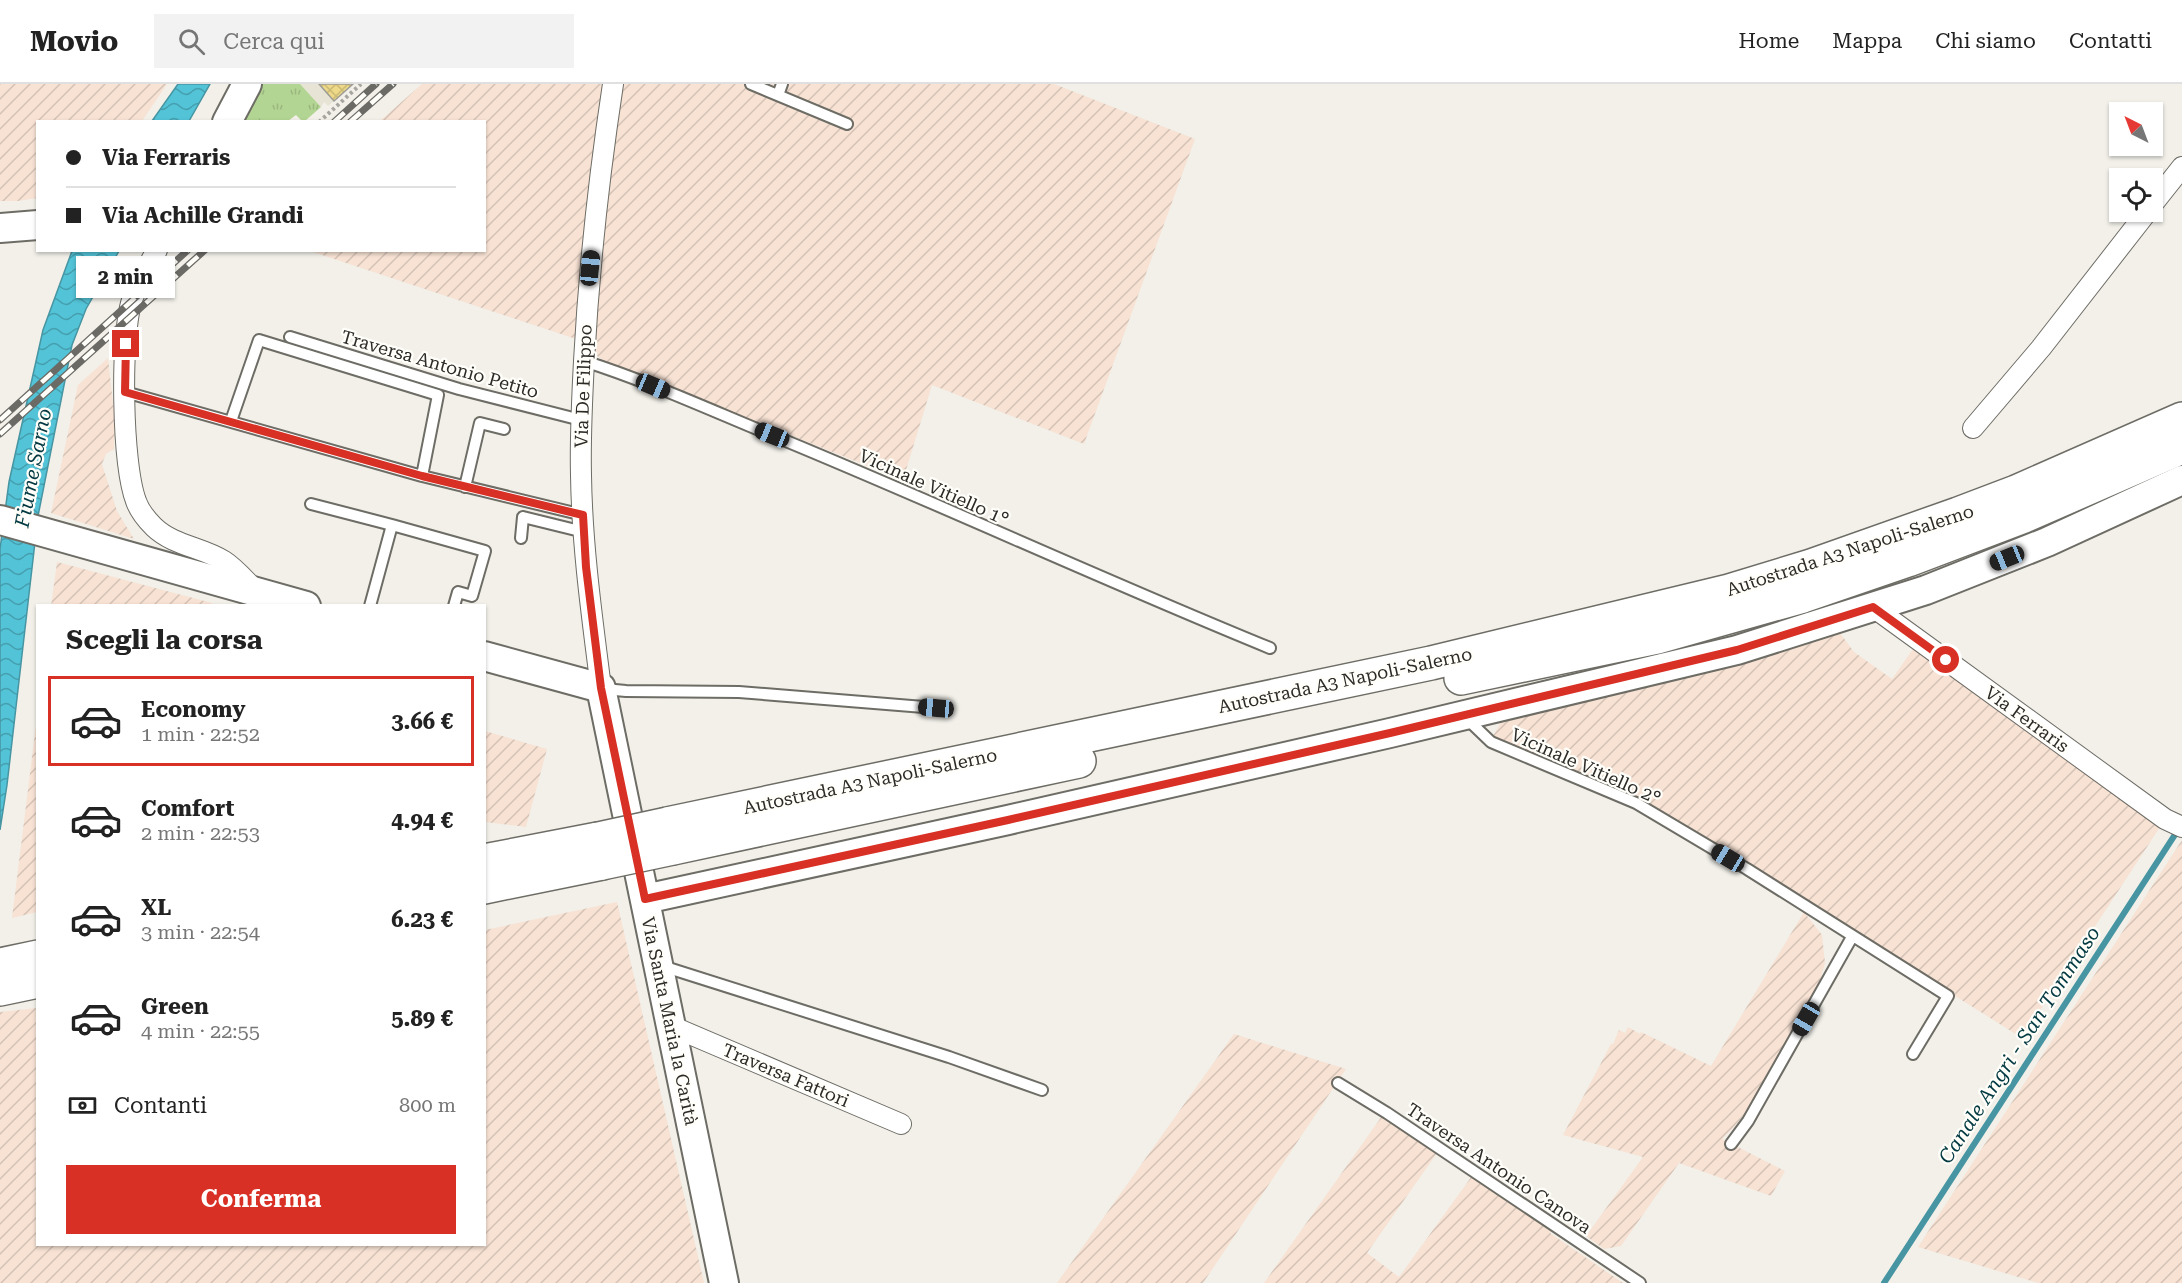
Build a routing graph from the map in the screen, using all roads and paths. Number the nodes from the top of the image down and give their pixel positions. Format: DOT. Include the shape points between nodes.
graph roads {
  1 [pos="247,84"];
  2 [pos="361,84"];
  3 [pos="613,84"];
  4 [pos="751,84"];
  5 [pos="782,84"];
  6 [pos="778,95"];
  7 [pos="228,120"];
  8 [pos="321,120"];
  9 [pos="847,124"];
  10 [pos="2182,167"];
  11 [pos="2163,191"];
  12 [pos="2139,222"];
  13 [pos="36,225"];
  14 [pos="0,228"];
  15 [pos="156,252"];
  16 [pos="290,337"];
  17 [pos="584,362"];
  18 [pos="125,392"];
  19 [pos="2182,419"];
  20 [pos="581,420"];
  21 [pos="231,421"];
  22 [pos="1973,428"];
  23 [pos="504,429"];
  24 [pos="2182,447"];
  25 [pos="422,476"];
  26 [pos="2182,480"];
  27 [pos="465,487"];
  28 [pos="311,504"];
  29 [pos="0,520"];
  30 [pos="583,523"];
  31 [pos="392,525"];
  32 [pos="520,538"];
  33 [pos="259,593"];
  34 [pos="299,604"];
  35 [pos="371,604"];
  36 [pos="455,604"];
  37 [pos="1873,607"];
  38 [pos="1270,648"];
  39 [pos="486,657"];
  40 [pos="601,688"];
  41 [pos="936,708"];
  42 [pos="1464,716"];
  43 [pos="2173,823"];
  44 [pos="670,836"];
  45 [pos="600,851"];
  46 [pos="486,861"];
  47 [pos="486,886"];
  48 [pos="645,899"];
  49 [pos="1852,937"];
  50 [pos="658,965"];
  51 [pos="671,1026"];
  52 [pos="1913,1054"];
  53 [pos="1338,1083"];
  54 [pos="1042,1090"];
  55 [pos="900,1124"];
  56 [pos="1731,1144"];
  57 [pos="724,1283"];
  58 [pos="1640,1283"];
  1 -- 7 [label="street"];
  2 -- 8 [label="path"];
  3 -- 17 [label="street, Via De Filippo" via="587,291"];
  4 -- 6 [label="lane"];
  5 -- 6 [label="lane"];
  6 -- 9 [label="lane"];
  10 -- 11 [label="street"];
  12 -- 22 [label="street"];
  13 -- 14 [label="street"];
  15 -- 18 [label="street" via="132,300"];
  16 -- 20 [label="lane, Traversa Antonio Petito" via="459,389"];
  17 -- 20 [label="street, Via De Filippo"];
  17 -- 38 [label="lane, Vicinale Vitiello 1°" via="632,377 829,459"];
  18 -- 21 [label="lane"];
  18 -- 33 [label="street" via="130,471 136,502 146,518 171,539 224,561"];
  19 -- 44 [label="highway, Autostrada A3 Napoli-Salerno" via="1968,511 1729,591"];
  20 -- 30 [label="street, Via De Filippo"];
  21 -- 25 [label="lane"];
  21 -- 25 [label="lane" via="259,340 438,395"];
  23 -- 27 [label="lane" via="480,423"];
  24 -- 44 [label="highway, Autostrada A3 Napoli-Salerno" via="2024,516 1908,560 1803,596 1657,637"];
  25 -- 27 [label="lane"];
  26 -- 37 [label="street" via="2047,542"];
  27 -- 30 [label="lane"];
  28 -- 31 [label="lane"];
  29 -- 33 [label="street"];
  30 -- 32 [label="lane" via="524,517"];
  30 -- 40 [label="street, Via De Filippo"];
  31 -- 35 [label="lane"];
  31 -- 36 [label="lane" via="485,551 472,596 458,592"];
  33 -- 34 [label="street"];
  37 -- 42 [label="street" via="1737,650"];
  37 -- 43 [label="street, Via Ferraris"];
  39 -- 40 [label="street"];
  40 -- 41 [label="lane" via="739,692"];
  40 -- 48 [label="street, Via Santa Maria la Carità"];
  42 -- 48 [label="street"];
  42 -- 49 [label="lane, Vicinale Vitiello 2°" via="1491,742 1636,803"];
  44 -- 45 [label="highway, Autostrada A3 Napoli-Salerno, bridge"];
  45 -- 46 [label="highway, Autostrada A3 Napoli-Salerno"];
  45 -- 47 [label="highway, Autostrada A3 Napoli-Salerno"];
  48 -- 50 [label="street, Via Santa Maria la Carità"];
  49 -- 52 [label="lane, Vicinale Vitiello 2°" via="1948,996"];
  49 -- 56 [label="lane" via="1748,1121"];
  50 -- 51 [label="street, Via Santa Maria la Carità"];
  50 -- 54 [label="lane"];
  51 -- 55 [label="street, Traversa Fattori"];
  51 -- 57 [label="street, Via Santa Maria la Carità"];
  53 -- 58 [label="lane, Traversa Antonio Canova"];
}
